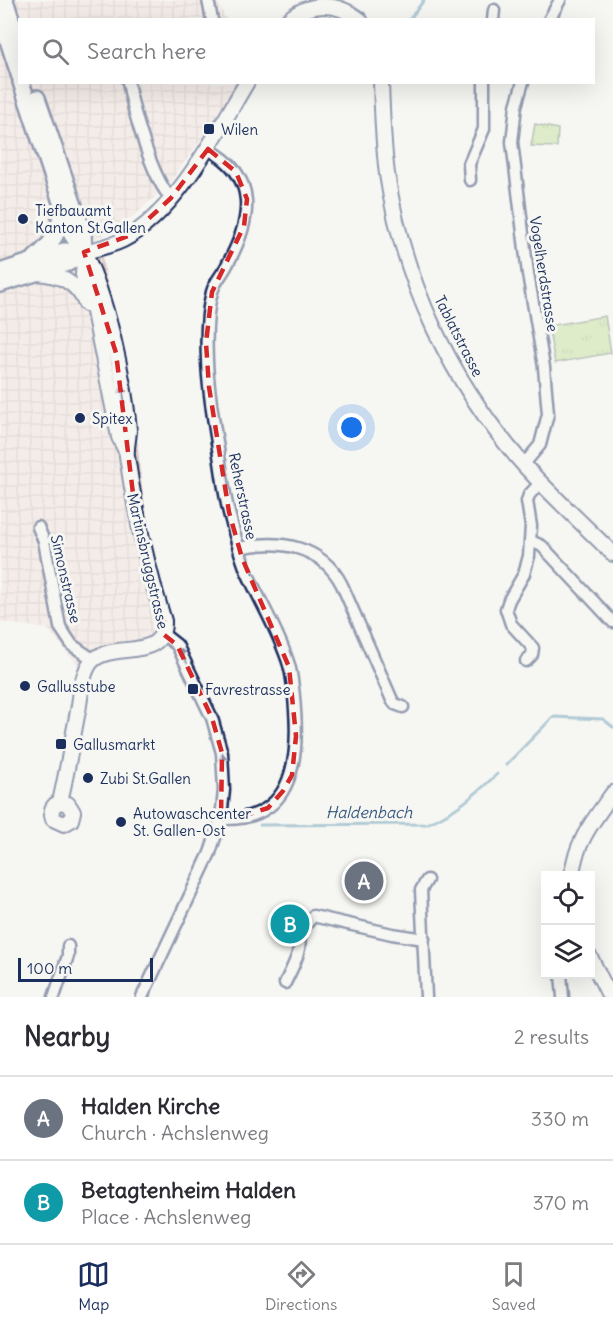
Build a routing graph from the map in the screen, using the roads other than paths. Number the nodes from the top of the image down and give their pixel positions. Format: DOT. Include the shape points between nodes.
graph roads {
  1 [pos="5,0"];
  2 [pos="208,0"];
  3 [pos="560,0"];
  4 [pos="0,16"];
  5 [pos="212,18"];
  6 [pos="291,18"];
  7 [pos="357,18"];
  8 [pos="550,18"];
  9 [pos="12,50"];
  10 [pos="18,70"];
  11 [pos="22,84"];
  12 [pos="33,84"];
  13 [pos="128,84"];
  14 [pos="246,84"];
  15 [pos="381,84"];
  16 [pos="484,84"];
  17 [pos="522,84"];
  18 [pos="208,149"];
  19 [pos="470,180"];
  20 [pos="57,190"];
  21 [pos="171,198"];
  22 [pos="84,252"];
  23 [pos="32,267"];
  24 [pos="0,272"];
  25 [pos="0,284"];
  26 [pos="100,339"];
  27 [pos="126,452"];
  28 [pos="524,464"];
  29 [pos="541,482"];
  30 [pos="38,527"];
  31 [pos="531,541"];
  32 [pos="239,548"];
  33 [pos="613,554"];
  34 [pos="613,622"];
  35 [pos="163,634"];
  36 [pos="94,660"];
  37 [pos="526,661"];
  38 [pos="403,707"];
  39 [pos="613,794"];
  40 [pos="60,802"];
  41 [pos="221,819"];
  42 [pos="573,871"];
  43 [pos="427,880"];
  44 [pos="424,939"];
  45 [pos="68,946"];
  46 [pos="595,965"];
  47 [pos="561,979"];
  48 [pos="285,983"];
  49 [pos="611,995"];
  50 [pos="54,997"];
  51 [pos="142,997"];
  52 [pos="426,997"];
  53 [pos="563,997"];
  1 -- 9 [label="main road"];
  2 -- 5 [label="street"];
  3 -- 8 [label="street"];
  4 -- 9 [label="main road"];
  6 -- 7 [label="street" via="314,6 330,5"];
  9 -- 10 [label="main road"];
  11 -- 20 [label="main road, Martinsbruggstrasse"];
  12 -- 22 [label="main road, Martinsbruggstrasse" via="83,232"];
  13 -- 21 [label="street" via="152,164"];
  14 -- 18 [label="street"];
  15 -- 28 [label="street, Tablatstrasse" via="387,174 418,291 455,370"];
  16 -- 19 [label="street" via="484,129 469,164"];
  17 -- 28 [label="street, Vogelherdstrasse" via="512,142 548,414 540,445"];
  18 -- 21 [label="street"];
  18 -- 32 [label="street, Reherstrasse" via="223,157 236,172 247,199 244,226 212,292 206,344 222,478"];
  20 -- 22 [label="main road, Martinsbruggstrasse" via="72,235"];
  20 -- 23 [label="main road, Martinsbruggstrasse" via="60,228"];
  21 -- 22 [label="street" via="131,235"];
  22 -- 23 [label="main road" via="63,251"];
  22 -- 26 [label="street, Martinsbruggstrasse" via="83,275"];
  27 -- 22 [label="street, Martinsbruggstrasse, one-way" via="129,431 116,353 94,272"];
  23 -- 24 [label="main road"];
  23 -- 25 [label="main road"];
  23 -- 26 [label="street, Martinsbruggstrasse" via="62,278 81,292"];
  26 -- 27 [label="street, Martinsbruggstrasse" via="119,437"];
  27 -- 35 [label="street, Martinsbruggstrasse" via="135,510 164,621"];
  28 -- 29 [label="street, Tablatstrasse"];
  29 -- 31 [label="street" via="527,501"];
  29 -- 33 [label="street, Tablatstrasse"];
  30 -- 36 [label="street, Simonstrasse" via="60,627 72,645"];
  31 -- 34 [label="street" via="542,546"];
  31 -- 37 [label="street" via="527,565 506,609 511,624 533,648"];
  32 -- 38 [label="street" via="286,544 309,552 326,564 339,578 392,700"];
  32 -- 41 [label="street, Reherstrasse" via="290,667 296,746 292,774 273,804 246,817"];
  35 -- 36 [label="street" via="147,646 112,652"];
  41 -- 35 [label="street, Martinsbruggstrasse, one-way" via="222,753 212,718 177,645"];
  36 -- 40 [label="street" via="84,678"];
  39 -- 42 [label="street" via="587,830"];
  41 -- 51 [label="street, Martinsbruggstrasse" via="208,857"];
  43 -- 44 [label="street" via="421,890"];
  44 -- 48 [label="street" via="313,916 299,933 298,954"];
  44 -- 52 [label="street"];
  45 -- 50 [label="street"];
  46 -- 49 [label="street"];
  47 -- 53 [label="street"];
}
